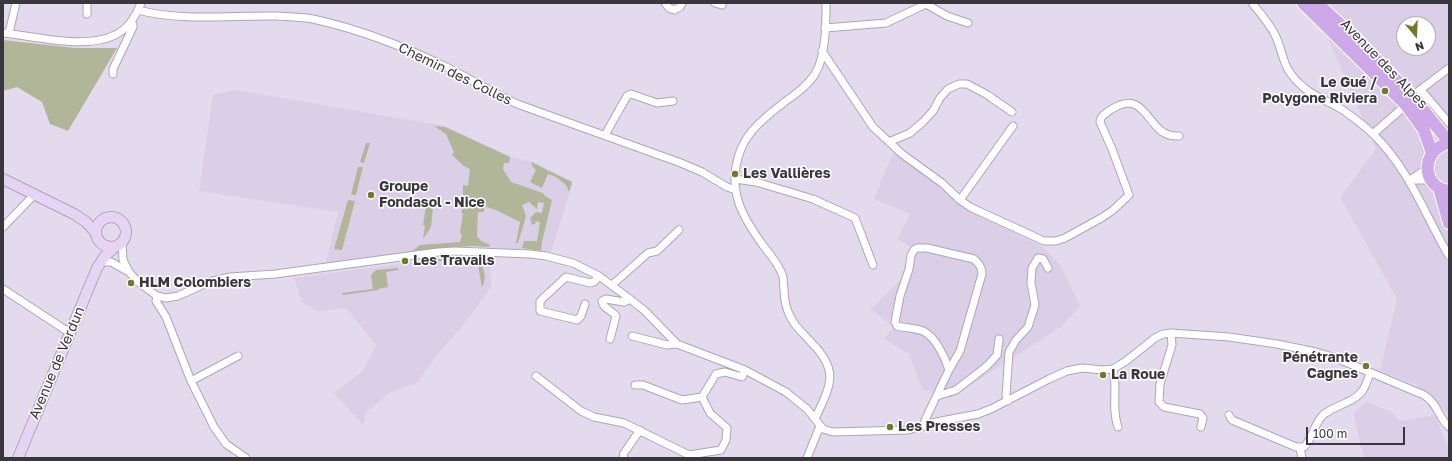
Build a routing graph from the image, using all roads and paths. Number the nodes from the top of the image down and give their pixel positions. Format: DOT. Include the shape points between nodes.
graph roads {
  1 [pos="16,3"];
  2 [pos="87,3"];
  3 [pos="665,3"];
  4 [pos="682,3"];
  5 [pos="826,3"];
  6 [pos="1252,3"];
  7 [pos="1303,3"];
  8 [pos="1318,3"];
  9 [pos="140,7"];
  10 [pos="87,14"];
  11 [pos="130,23"];
  12 [pos="968,23"];
  13 [pos="825,28"];
  14 [pos="6,33"];
  15 [pos="822,51"];
  16 [pos="1449,68"];
  17 [pos="113,74"];
  18 [pos="1413,97"];
  19 [pos="673,101"];
  20 [pos="1012,112"];
  21 [pos="1449,123"];
  22 [pos="1013,126"];
  23 [pos="1373,134"];
  24 [pos="605,135"];
  25 [pos="1179,136"];
  26 [pos="889,142"];
  27 [pos="1449,143"];
  28 [pos="1432,153"];
  29 [pos="1428,168"];
  30 [pos="3,179"];
  31 [pos="735,179"];
  32 [pos="1410,180"];
  33 [pos="1440,186"];
  34 [pos="736,190"];
  35 [pos="34,195"];
  36 [pos="960,200"];
  37 [pos="74,214"];
  38 [pos="102,219"];
  39 [pos="1449,223"];
  40 [pos="3,227"];
  41 [pos="678,230"];
  42 [pos="95,232"];
  43 [pos="99,242"];
  44 [pos="115,246"];
  45 [pos="1449,256"];
  46 [pos="123,260"];
  47 [pos="98,265"];
  48 [pos="873,265"];
  49 [pos="1048,268"];
  50 [pos="129,272"];
  51 [pos="600,276"];
  52 [pos="612,285"];
  53 [pos="3,289"];
  54 [pos="157,296"];
  55 [pos="166,298"];
  56 [pos="630,299"];
  57 [pos="585,304"];
  58 [pos="166,317"];
  59 [pos="70,333"];
  60 [pos="1171,333"];
  61 [pos="632,336"];
  62 [pos="610,339"];
  63 [pos="999,339"];
  64 [pos="677,344"];
  65 [pos="238,356"];
  66 [pos="1113,369"];
  67 [pos="745,370"];
  68 [pos="949,370"];
  69 [pos="1370,373"];
  70 [pos="536,376"];
  71 [pos="191,381"];
  72 [pos="635,385"];
  73 [pos="937,396"];
  74 [pos="702,397"];
  75 [pos="1008,401"];
  76 [pos="1229,415"];
  77 [pos="815,419"];
  78 [pos="820,426"];
  79 [pos="924,426"];
  80 [pos="1118,427"];
  81 [pos="1201,427"];
  82 [pos="1449,427"];
  83 [pos="640,430"];
  84 [pos="1300,448"];
  85 [pos="18,458"];
  86 [pos="246,458"];
  87 [pos="623,458"];
  88 [pos="807,458"];
  89 [pos="1302,458"];
  1 -- 14 [label="street"];
  2 -- 10 [label="street"];
  3 -- 4 [label="street" via="674,10"];
  5 -- 13 [label="street"];
  6 -- 23 [label="street" via="1275,33 1281,47 1283,62 1291,75 1306,90 1339,108"];
  7 -- 18 [label="main road, Avenue des Alpes"];
  8 -- 18 [label="main road, Avenue des Alpes"];
  9 -- 11 [label="street"];
  9 -- 24 [label="street, Chemin des Colles" via="190,17 297,17 352,29 444,66 505,99"];
  11 -- 14 [label="street" via="115,35 91,42"];
  11 -- 17 [label="street" via="133,27"];
  12 -- 13 [label="street" via="947,16 926,4 886,23"];
  13 -- 15 [label="street"];
  15 -- 26 [label="street" via="872,127"];
  15 -- 31 [label="street" via="819,64 809,82 765,118 744,142 737,158"];
  16 -- 18 [label="street"];
  18 -- 21 [label="street, Avenue des Alpes"];
  18 -- 23 [label="street"];
  18 -- 27 [label="main road, Avenue des Alpes"];
  18 -- 28 [label="main road, Avenue des Alpes"];
  19 -- 24 [label="street" via="657,103 631,94 627,96"];
  20 -- 26 [label="street" via="986,94 967,84 959,84 940,98 933,111 910,133"];
  22 -- 36 [label="street"];
  23 -- 32 [label="street"];
  24 -- 34 [label="street, Chemin des Colles" via="681,163"];
  25 -- 36 [label="street" via="1171,137 1162,133 1139,106 1133,103 1121,104 1111,109 1100,119 1101,126 1129,195 1103,217 1056,241 1044,241"];
  26 -- 36 [label="street"];
  27 -- 28 [label="main road"];
  28 -- 29 [label="main road" via="1428,160"];
  29 -- 32 [label="street"];
  29 -- 33 [label="main road"];
  30 -- 35 [label="main road"];
  31 -- 34 [label="street"];
  31 -- 48 [label="street" via="756,182 813,199 854,218"];
  32 -- 33 [label="street"];
  32 -- 45 [label="street"];
  33 -- 39 [label="main road"];
  34 -- 77 [label="street" via="739,205 751,229 783,276 784,298 791,318 822,353 829,366 830,383"];
  35 -- 37 [label="main road"];
  35 -- 40 [label="street"];
  37 -- 38 [label="main road"];
  37 -- 42 [label="main road"];
  38 -- 42 [label="main road"];
  38 -- 44 [label="main road" via="114,217 124,223 124,239"];
  41 -- 52 [label="street" via="657,251 648,253"];
  42 -- 43 [label="main road"];
  43 -- 44 [label="main road" via="105,246"];
  43 -- 47 [label="main road, Avenue de Verdun"];
  44 -- 46 [label="street"];
  44 -- 46 [label="street"];
  44 -- 47 [label="main road, Avenue de Verdun"];
  46 -- 50 [label="street"];
  47 -- 50 [label="street" via="104,261 111,262"];
  47 -- 59 [label="main road, Avenue de Verdun"];
  49 -- 75 [label="street" via="1043,259 1038,258 1032,268 1031,283 1035,305 1028,327 1016,340 1010,352 1006,396"];
  50 -- 54 [label="street"];
  51 -- 52 [label="street"];
  51 -- 55 [label="street" via="573,263 546,256 455,251 275,274 230,277"];
  51 -- 57 [label="street" via="590,283 566,277 540,301 540,311 577,320"];
  52 -- 56 [label="street"];
  53 -- 59 [label="street"];
  54 -- 55 [label="street"];
  54 -- 58 [label="street" via="156,301"];
  55 -- 58 [label="street"];
  56 -- 62 [label="street" via="624,302 606,299 602,301 604,307 616,316"];
  56 -- 64 [label="street"];
  58 -- 71 [label="street"];
  59 -- 85 [label="main road, Avenue de Verdun"];
  60 -- 66 [label="street" via="1154,338"];
  60 -- 69 [label="street" via="1216,336 1285,346 1326,355"];
  60 -- 81 [label="street" via="1172,345 1160,384 1159,402 1164,407 1200,414 1203,418"];
  61 -- 64 [label="street" via="667,345"];
  63 -- 73 [label="street" via="997,355 987,366 956,390"];
  64 -- 67 [label="street"];
  65 -- 71 [label="street"];
  66 -- 75 [label="street" via="1082,368 1067,371"];
  66 -- 80 [label="street" via="1114,416"];
  67 -- 74 [label="street" via="742,377 725,372 716,374"];
  67 -- 77 [label="street" via="786,392"];
  68 -- 68 [label="street" via="960,351 982,268 974,259 917,248 911,255 895,322 897,326 922,330 928,334 945,357"];
  68 -- 73 [label="street"];
  69 -- 82 [label="street" via="1430,398"];
  69 -- 84 [label="street" via="1363,390 1356,397 1324,414 1308,442"];
  70 -- 83 [label="street" via="581,411"];
  71 -- 86 [label="street" via="219,436"];
  72 -- 74 [label="street" via="643,385 682,400"];
  73 -- 79 [label="street"];
  74 -- 83 [label="street" via="710,413 727,428 726,440 721,450 689,455"];
  75 -- 79 [label="street" via="978,414"];
  76 -- 84 [label="street" via="1232,420"];
  77 -- 78 [label="street"];
  78 -- 79 [label="street" via="828,431 841,432 908,430"];
  78 -- 88 [label="street"];
  83 -- 87 [label="street"];
  84 -- 89 [label="street"];
}
